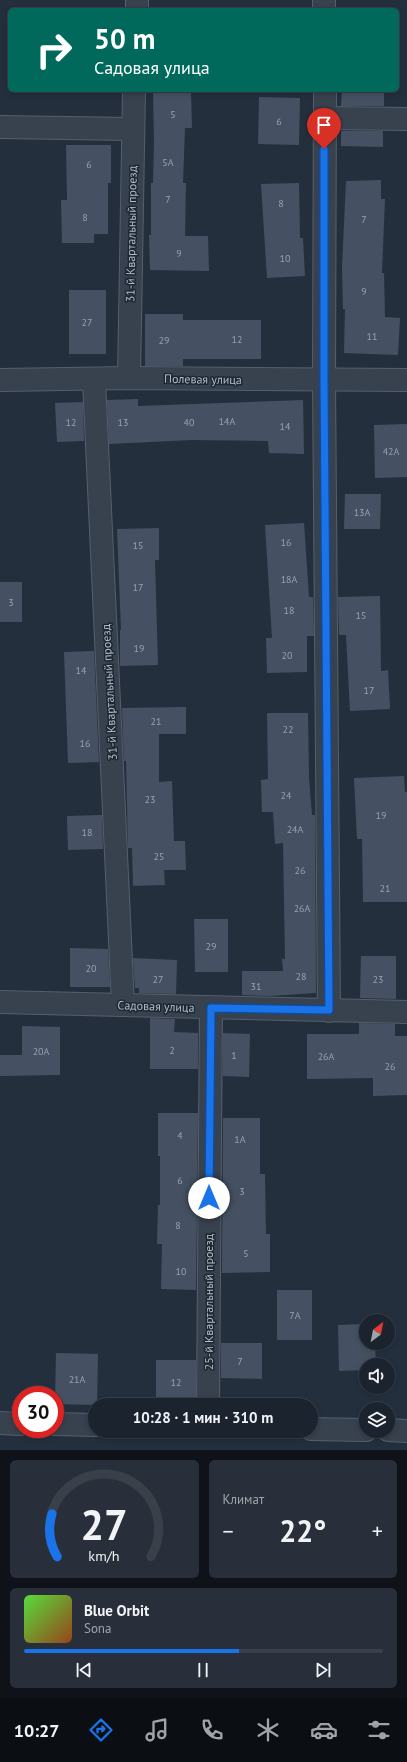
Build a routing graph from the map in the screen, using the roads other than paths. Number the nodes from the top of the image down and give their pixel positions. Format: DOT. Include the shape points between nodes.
graph roads {
  1 [pos="134,92"];
  2 [pos="324,92"];
  3 [pos="325,118"];
  4 [pos="407,119"];
  5 [pos="0,127"];
  6 [pos="133,129"];
  7 [pos="129,378"];
  8 [pos="0,380"];
  9 [pos="94,380"];
  10 [pos="324,380"];
  11 [pos="407,380"];
  12 [pos="0,1002"];
  13 [pos="123,1005"];
  14 [pos="211,1008"];
  15 [pos="329,1010"];
  16 [pos="407,1012"];
  17 [pos="208,1398"];
  18 [pos="0,1423"];
  19 [pos="12,1424"];
  20 [pos="64,1424"];
  21 [pos="88,1425"];
  22 [pos="318,1429"];
  23 [pos="359,1430"];
  24 [pos="395,1430"];
  25 [pos="407,1431"];
  1 -- 6 [label="street, 31-й Квартальный проезд"];
  2 -- 3 [label="street"];
  3 -- 4 [label="street"];
  3 -- 10 [label="street"];
  5 -- 6 [label="street"];
  6 -- 7 [label="street, 31-й Квартальный проезд"];
  7 -- 9 [label="street, Полевая улица"];
  7 -- 10 [label="street, Полевая улица"];
  8 -- 9 [label="street, Полевая улица"];
  9 -- 13 [label="street, 31-й Квартальный проезд"];
  10 -- 11 [label="street, Полевая улица"];
  10 -- 15 [label="street"];
  12 -- 13 [label="street, Садовая улица"];
  13 -- 14 [label="street, Садовая улица"];
  14 -- 15 [label="street, Садовая улица"];
  14 -- 17 [label="street, 25-й Квартальный проезд"];
  15 -- 16 [label="street, Садовая улица"];
  18 -- 19 [label="street"];
  20 -- 21 [label="street"];
  22 -- 23 [label="street"];
  24 -- 25 [label="street"];
}
